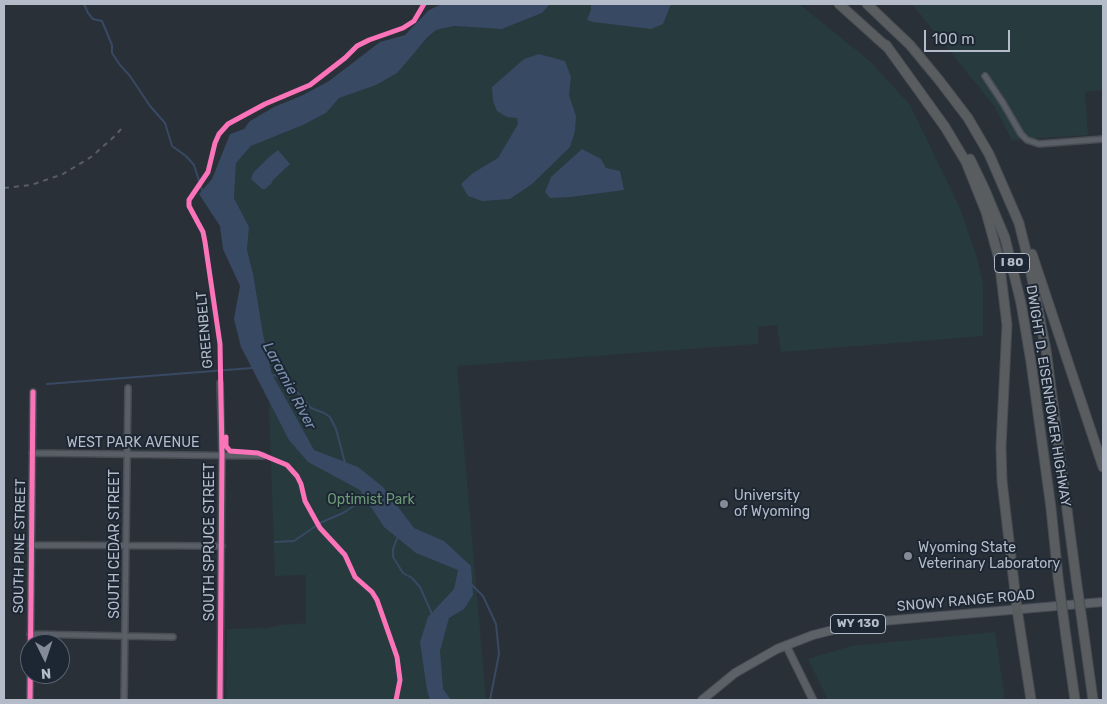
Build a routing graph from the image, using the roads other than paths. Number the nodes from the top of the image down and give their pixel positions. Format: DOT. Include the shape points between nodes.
graph roads {
  1 [pos="839,4"];
  2 [pos="867,4"];
  3 [pos="886,45"];
  4 [pos="985,76"];
  5 [pos="1103,140"];
  6 [pos="1019,223"];
  7 [pos="220,383"];
  8 [pos="128,388"];
  9 [pos="33,392"];
  10 [pos="32,453"];
  11 [pos="127,454"];
  12 [pos="222,455"];
  13 [pos="264,456"];
  14 [pos="1103,467"];
  15 [pos="31,545"];
  16 [pos="126,546"];
  17 [pos="222,546"];
  18 [pos="1103,602"];
  19 [pos="1017,609"];
  20 [pos="30,634"];
  21 [pos="70,634"];
  22 [pos="125,635"];
  23 [pos="173,636"];
  24 [pos="786,645"];
  25 [pos="30,684"];
  26 [pos="30,700"];
  27 [pos="124,700"];
  28 [pos="220,700"];
  29 [pos="702,700"];
  30 [pos="813,700"];
  31 [pos="1031,700"];
  32 [pos="1076,700"];
  33 [pos="1094,700"];
  1 -- 3 [label="highway, DWIGHT D. EISENHOWER HIGHWAY / I 80"];
  2 -- 6 [label="highway, DWIGHT D. EISENHOWER HIGHWAY / I 80" via="910,45 968,118 989,154"];
  3 -- 19 [label="highway" via="966,162 986,212 999,259 1007,325 1002,481"];
  3 -- 32 [label="highway, DWIGHT D. EISENHOWER HIGHWAY / I 80, bridge" via="939,108 962,143 1004,238 1021,303 1031,362"];
  4 -- 5 [label="street" via="1027,140 1039,144"];
  6 -- 14 [label="highway" via="1031,250"];
  6 -- 33 [label="highway, DWIGHT D. EISENHOWER HIGHWAY / I 80, bridge" via="1046,350"];
  7 -- 12 [label="street, SOUTH SPRUCE STREET"];
  8 -- 11 [label="street, SOUTH CEDAR STREET"];
  9 -- 10 [label="street, SOUTH PINE STREET"];
  10 -- 11 [label="street, WEST PARK AVENUE"];
  10 -- 15 [label="street, SOUTH PINE STREET"];
  11 -- 12 [label="street, WEST PARK AVENUE"];
  11 -- 16 [label="street, SOUTH CEDAR STREET"];
  12 -- 13 [label="street, WEST PARK AVENUE"];
  12 -- 17 [label="street, SOUTH SPRUCE STREET"];
  15 -- 16 [label="street"];
  15 -- 20 [label="street, SOUTH PINE STREET"];
  16 -- 17 [label="street"];
  16 -- 22 [label="street, SOUTH CEDAR STREET"];
  17 -- 28 [label="street, SOUTH SPRUCE STREET"];
  18 -- 19 [label="main road, SNOWY RANGE ROAD / WY 130"];
  19 -- 24 [label="main road, SNOWY RANGE ROAD / WY 130" via="861,624"];
  19 -- 31 [label="highway"];
  21 -- 22 [label="street"];
  22 -- 23 [label="street"];
  22 -- 27 [label="street, SOUTH CEDAR STREET"];
  24 -- 29 [label="main road, SNOWY RANGE ROAD / WY 130" via="736,673"];
  24 -- 30 [label="main road"];
  25 -- 26 [label="street, SOUTH PINE STREET"];
}
